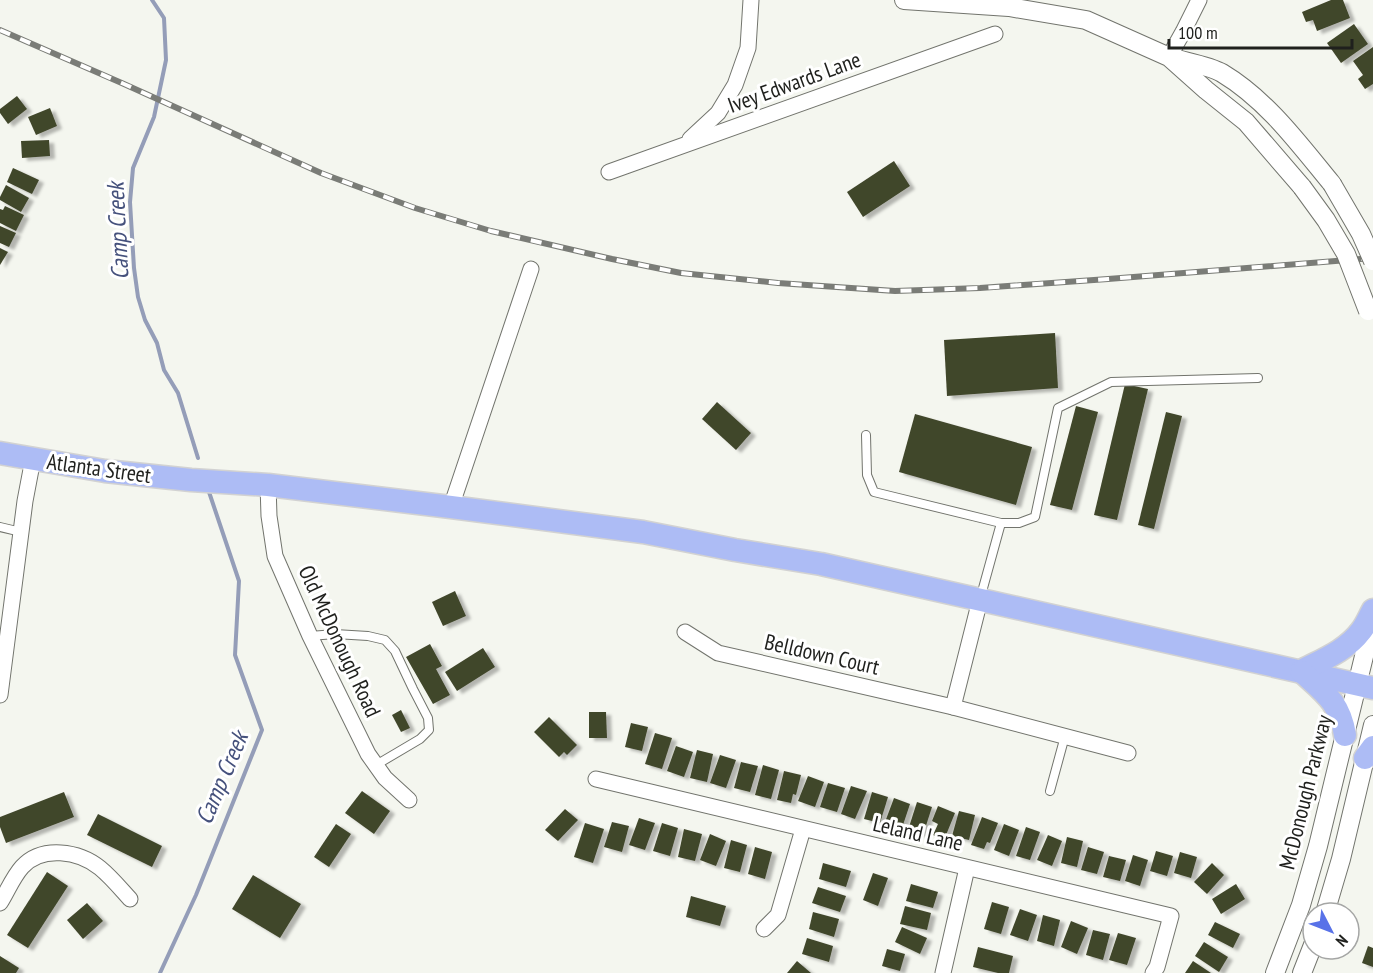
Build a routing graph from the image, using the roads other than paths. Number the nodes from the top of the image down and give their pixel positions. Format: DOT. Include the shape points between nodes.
graph roads {
  1 [pos="751,0"];
  2 [pos="904,0"];
  3 [pos="1199,0"];
  4 [pos="995,34"];
  5 [pos="1169,57"];
  6 [pos="684,145"];
  7 [pos="609,172"];
  8 [pos="1373,261"];
  9 [pos="531,269"];
  10 [pos="1371,318"];
  11 [pos="1258,378"];
  12 [pos="866,435"];
  13 [pos="0,453"];
  14 [pos="33,459"];
  15 [pos="268,485"];
  16 [pos="451,507"];
  17 [pos="1001,523"];
  18 [pos="0,527"];
  19 [pos="21,532"];
  20 [pos="980,600"];
  21 [pos="1373,610"];
  22 [pos="1373,619"];
  23 [pos="4,623"];
  24 [pos="685,632"];
  25 [pos="310,636"];
  26 [pos="1301,671"];
  27 [pos="1365,686"];
  28 [pos="0,695"];
  29 [pos="953,707"];
  30 [pos="1373,725"];
  31 [pos="1345,735"];
  32 [pos="1065,736"];
  33 [pos="1369,752"];
  34 [pos="1128,753"];
  35 [pos="376,766"];
  36 [pos="596,779"];
  37 [pos="1050,791"];
  38 [pos="410,800"];
  39 [pos="803,829"];
  40 [pos="967,868"];
  41 [pos="130,899"];
  42 [pos="1328,901"];
  43 [pos="0,903"];
  44 [pos="764,928"];
  45 [pos="942,973"];
  46 [pos="1153,973"];
  47 [pos="1275,973"];
  1 -- 6 [label="street" via="748,48 735,85 718,113"];
  2 -- 5 [label="street" via="1009,7 1086,20"];
  3 -- 5 [label="street"];
  4 -- 6 [label="street, Ivey Edwards Lane"];
  5 -- 8 [label="street, bridge" via="1220,72 1249,92 1284,126 1332,184"];
  5 -- 10 [label="street, bridge" via="1246,122 1302,188 1346,254"];
  6 -- 7 [label="street, Ivey Edwards Lane"];
  9 -- 16 [label="street"];
  11 -- 17 [label="lane" via="1111,382 1058,408 1035,517 1019,523"];
  12 -- 17 [label="lane" via="867,475 874,492"];
  13 -- 14 [label="main road, Atlanta Street"];
  14 -- 15 [label="main road, Atlanta Street" via="105,471"];
  14 -- 19 [label="street"];
  15 -- 16 [label="main road, Atlanta Street"];
  15 -- 25 [label="street, Old McDonough Road" via="275,556"];
  16 -- 20 [label="main road, Atlanta Street" via="643,532 821,564"];
  17 -- 20 [label="lane"];
  18 -- 19 [label="lane"];
  19 -- 23 [label="street"];
  20 -- 26 [label="main road, Atlanta Street"];
  20 -- 29 [label="street"];
  21 -- 26 [label="main road" via="1360,632 1342,649"];
  22 -- 27 [label="street, McDonough Parkway"];
  23 -- 28 [label="street"];
  24 -- 29 [label="street, Belldown Court" via="718,653"];
  25 -- 35 [label="street, Old McDonough Road"];
  25 -- 35 [label="lane" via="368,636 385,640 395,651 428,718 429,730"];
  26 -- 27 [label="main road, Atlanta Street"];
  26 -- 31 [label="main road" via="1330,698"];
  27 -- 31 [label="street, McDonough Parkway"];
  29 -- 32 [label="street, Belldown Court"];
  30 -- 33 [label="street"];
  31 -- 47 [label="street, McDonough Parkway" via="1313,863"];
  32 -- 34 [label="street, Belldown Court"];
  32 -- 37 [label="lane"];
  33 -- 42 [label="street"];
  35 -- 38 [label="street, Old McDonough Road"];
  36 -- 39 [label="street, Leland Lane"];
  39 -- 40 [label="street, Leland Lane"];
  39 -- 44 [label="street" via="778,915"];
  40 -- 45 [label="street"];
  40 -- 46 [label="street, Leland Lane" via="1171,916"];
  41 -- 43 [label="street" via="94,864 58,852 27,863"];
}
